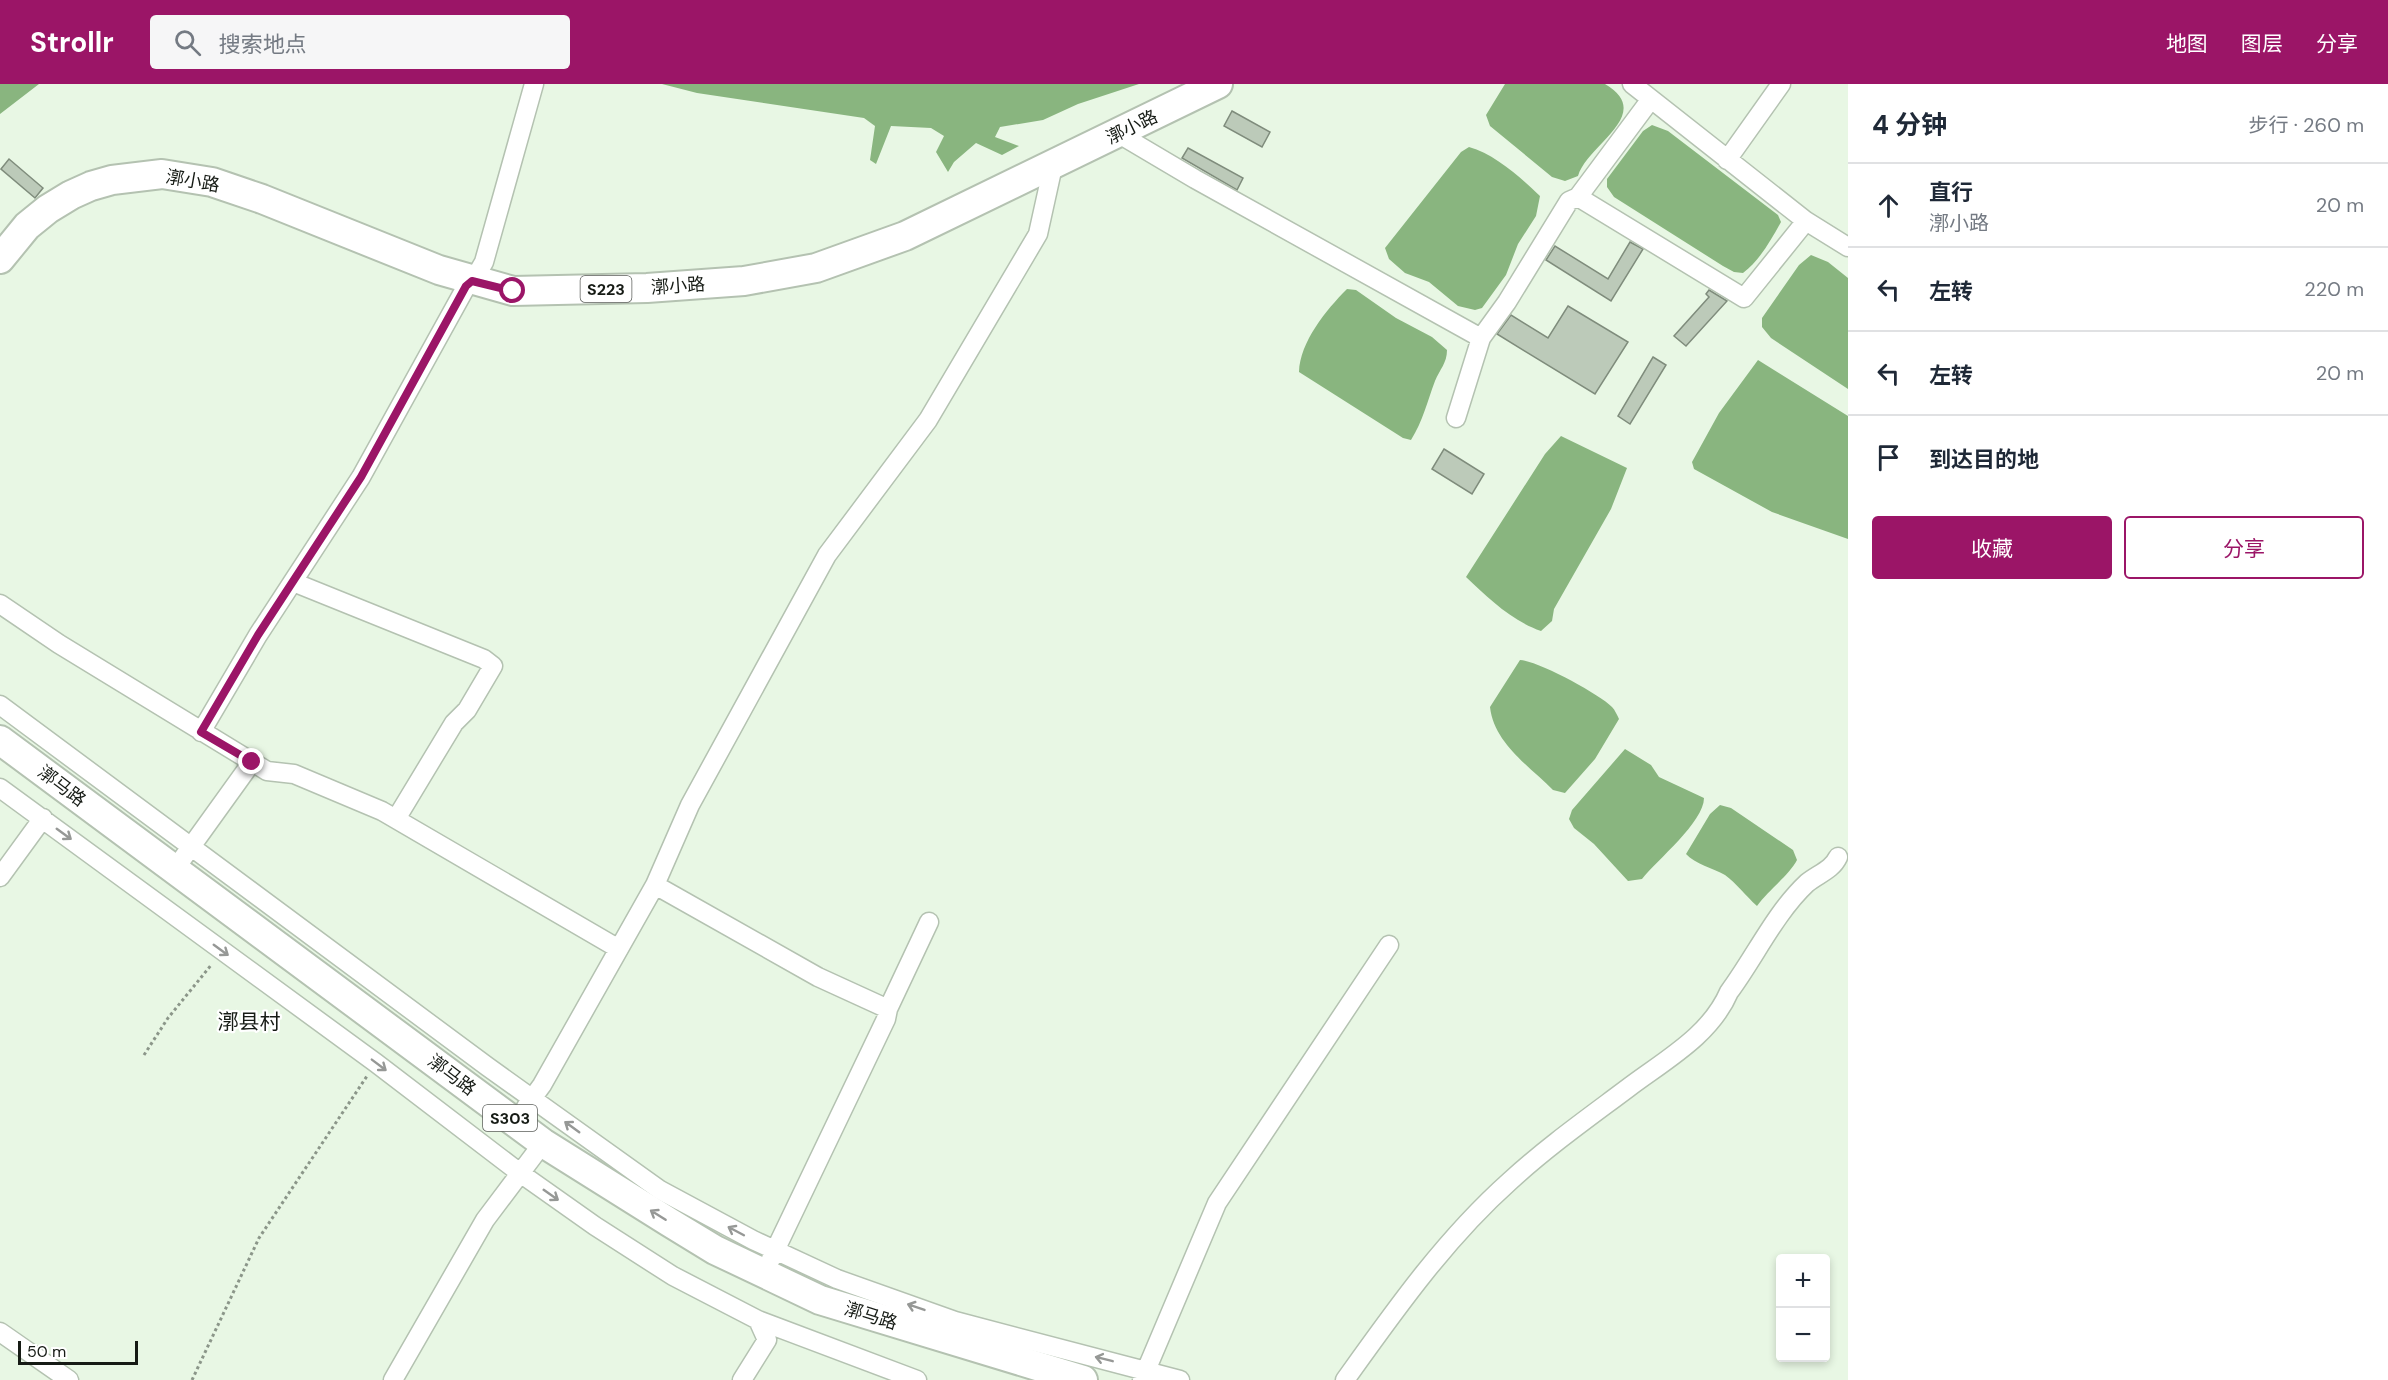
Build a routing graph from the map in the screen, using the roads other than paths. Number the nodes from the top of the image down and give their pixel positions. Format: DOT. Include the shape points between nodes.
graph roads {
  1 [pos="534,84"];
  2 [pos="1218,84"];
  3 [pos="1632,84"];
  4 [pos="1780,84"];
  5 [pos="1651,99"];
  6 [pos="1119,134"];
  7 [pos="1727,160"];
  8 [pos="1053,166"];
  9 [pos="1578,196"];
  10 [pos="1806,221"];
  11 [pos="1848,247"];
  12 [pos="0,260"];
  13 [pos="472,281"];
  14 [pos="1481,338"];
  15 [pos="1456,418"];
  16 [pos="293,582"];
  17 [pos="0,604"];
  18 [pos="0,705"];
  19 [pos="201,732"];
  20 [pos="0,740"];
  21 [pos="0,762"];
  22 [pos="252,762"];
  23 [pos="0,788"];
  24 [pos="43,818"];
  25 [pos="396,819"];
  26 [pos="192,847"];
  27 [pos="1838,857"];
  28 [pos="175,869"];
  29 [pos="0,877"];
  30 [pos="655,885"];
  31 [pos="929,922"];
  32 [pos="1389,945"];
  33 [pos="619,949"];
  34 [pos="888,1009"];
  35 [pos="532,1099"];
  36 [pos="516,1123"];
  37 [pos="532,1157"];
  38 [pos="769,1262"];
  39 [pos="758,1320"];
  40 [pos="0,1332"];
  41 [pos="1144,1375"];
  42 [pos="69,1380"];
  43 [pos="393,1380"];
  44 [pos="742,1380"];
  45 [pos="917,1380"];
  46 [pos="1019,1380"];
  47 [pos="1083,1380"];
  48 [pos="1180,1380"];
  49 [pos="1345,1380"];
  1 -- 13 [label="street" via="484,262"];
  2 -- 6 [label="main road, 漷小路 / S223"];
  3 -- 5 [label="street"];
  4 -- 7 [label="street"];
  5 -- 7 [label="street"];
  5 -- 9 [label="street"];
  6 -- 8 [label="main road, 漷小路 / S223"];
  6 -- 14 [label="street"];
  7 -- 10 [label="street"];
  8 -- 13 [label="main road, 漷小路 / S223" via="862,254 780,276 551,292 513,291"];
  8 -- 30 [label="street" via="1038,234 928,420 827,555 690,805"];
  9 -- 10 [label="street" via="1744,298"];
  9 -- 14 [label="street" via="1569,201 1508,302"];
  10 -- 11 [label="street"];
  12 -- 13 [label="main road, 漷小路 / S223" via="27,226 71,195 112,180 162,174 212,182"];
  13 -- 16 [label="street" via="361,477"];
  14 -- 15 [label="street"];
  16 -- 19 [label="street"];
  16 -- 25 [label="street" via="493,666"];
  17 -- 19 [label="street"];
  18 -- 26 [label="street"];
  19 -- 22 [label="street"];
  20 -- 28 [label="main road, 漷马路 / S303"];
  21 -- 37 [label="main road, 漷马路 / S303"];
  22 -- 25 [label="street" via="267,771 294,774"];
  22 -- 26 [label="street"];
  23 -- 24 [label="street"];
  24 -- 29 [label="street"];
  24 -- 37 [label="street, one-way" via="376,1063"];
  25 -- 33 [label="street"];
  26 -- 28 [label="street"];
  26 -- 35 [label="street"];
  27 -- 49 [label="street" via="1835,864 1808,882 1788,904 1723,1006 1681,1052 1572,1130 1467,1222 1398,1306"];
  28 -- 36 [label="main road, 漷马路 / S303"];
  30 -- 33 [label="street"];
  30 -- 34 [label="street" via="818,977"];
  31 -- 34 [label="street"];
  32 -- 41 [label="street" via="1217,1203"];
  33 -- 35 [label="street"];
  34 -- 38 [label="street"];
  35 -- 36 [label="street"];
  38 -- 35 [label="street, one-way"];
  36 -- 37 [label="main road, 漷马路 / S303"];
  38 -- 37 [label="main road, 漷马路 / S303, one-way" via="669,1222"];
  37 -- 39 [label="street, one-way" via="673,1276"];
  37 -- 43 [label="street" via="485,1220"];
  37 -- 46 [label="main road, 漷马路 / S303" via="662,1241 739,1284 814,1316"];
  41 -- 38 [label="street, one-way"];
  38 -- 47 [label="main road, 漷马路 / S303" via="820,1300"];
  39 -- 44 [label="street" via="767,1340"];
  39 -- 45 [label="street"];
  40 -- 42 [label="street"];
  41 -- 48 [label="street"];
}
